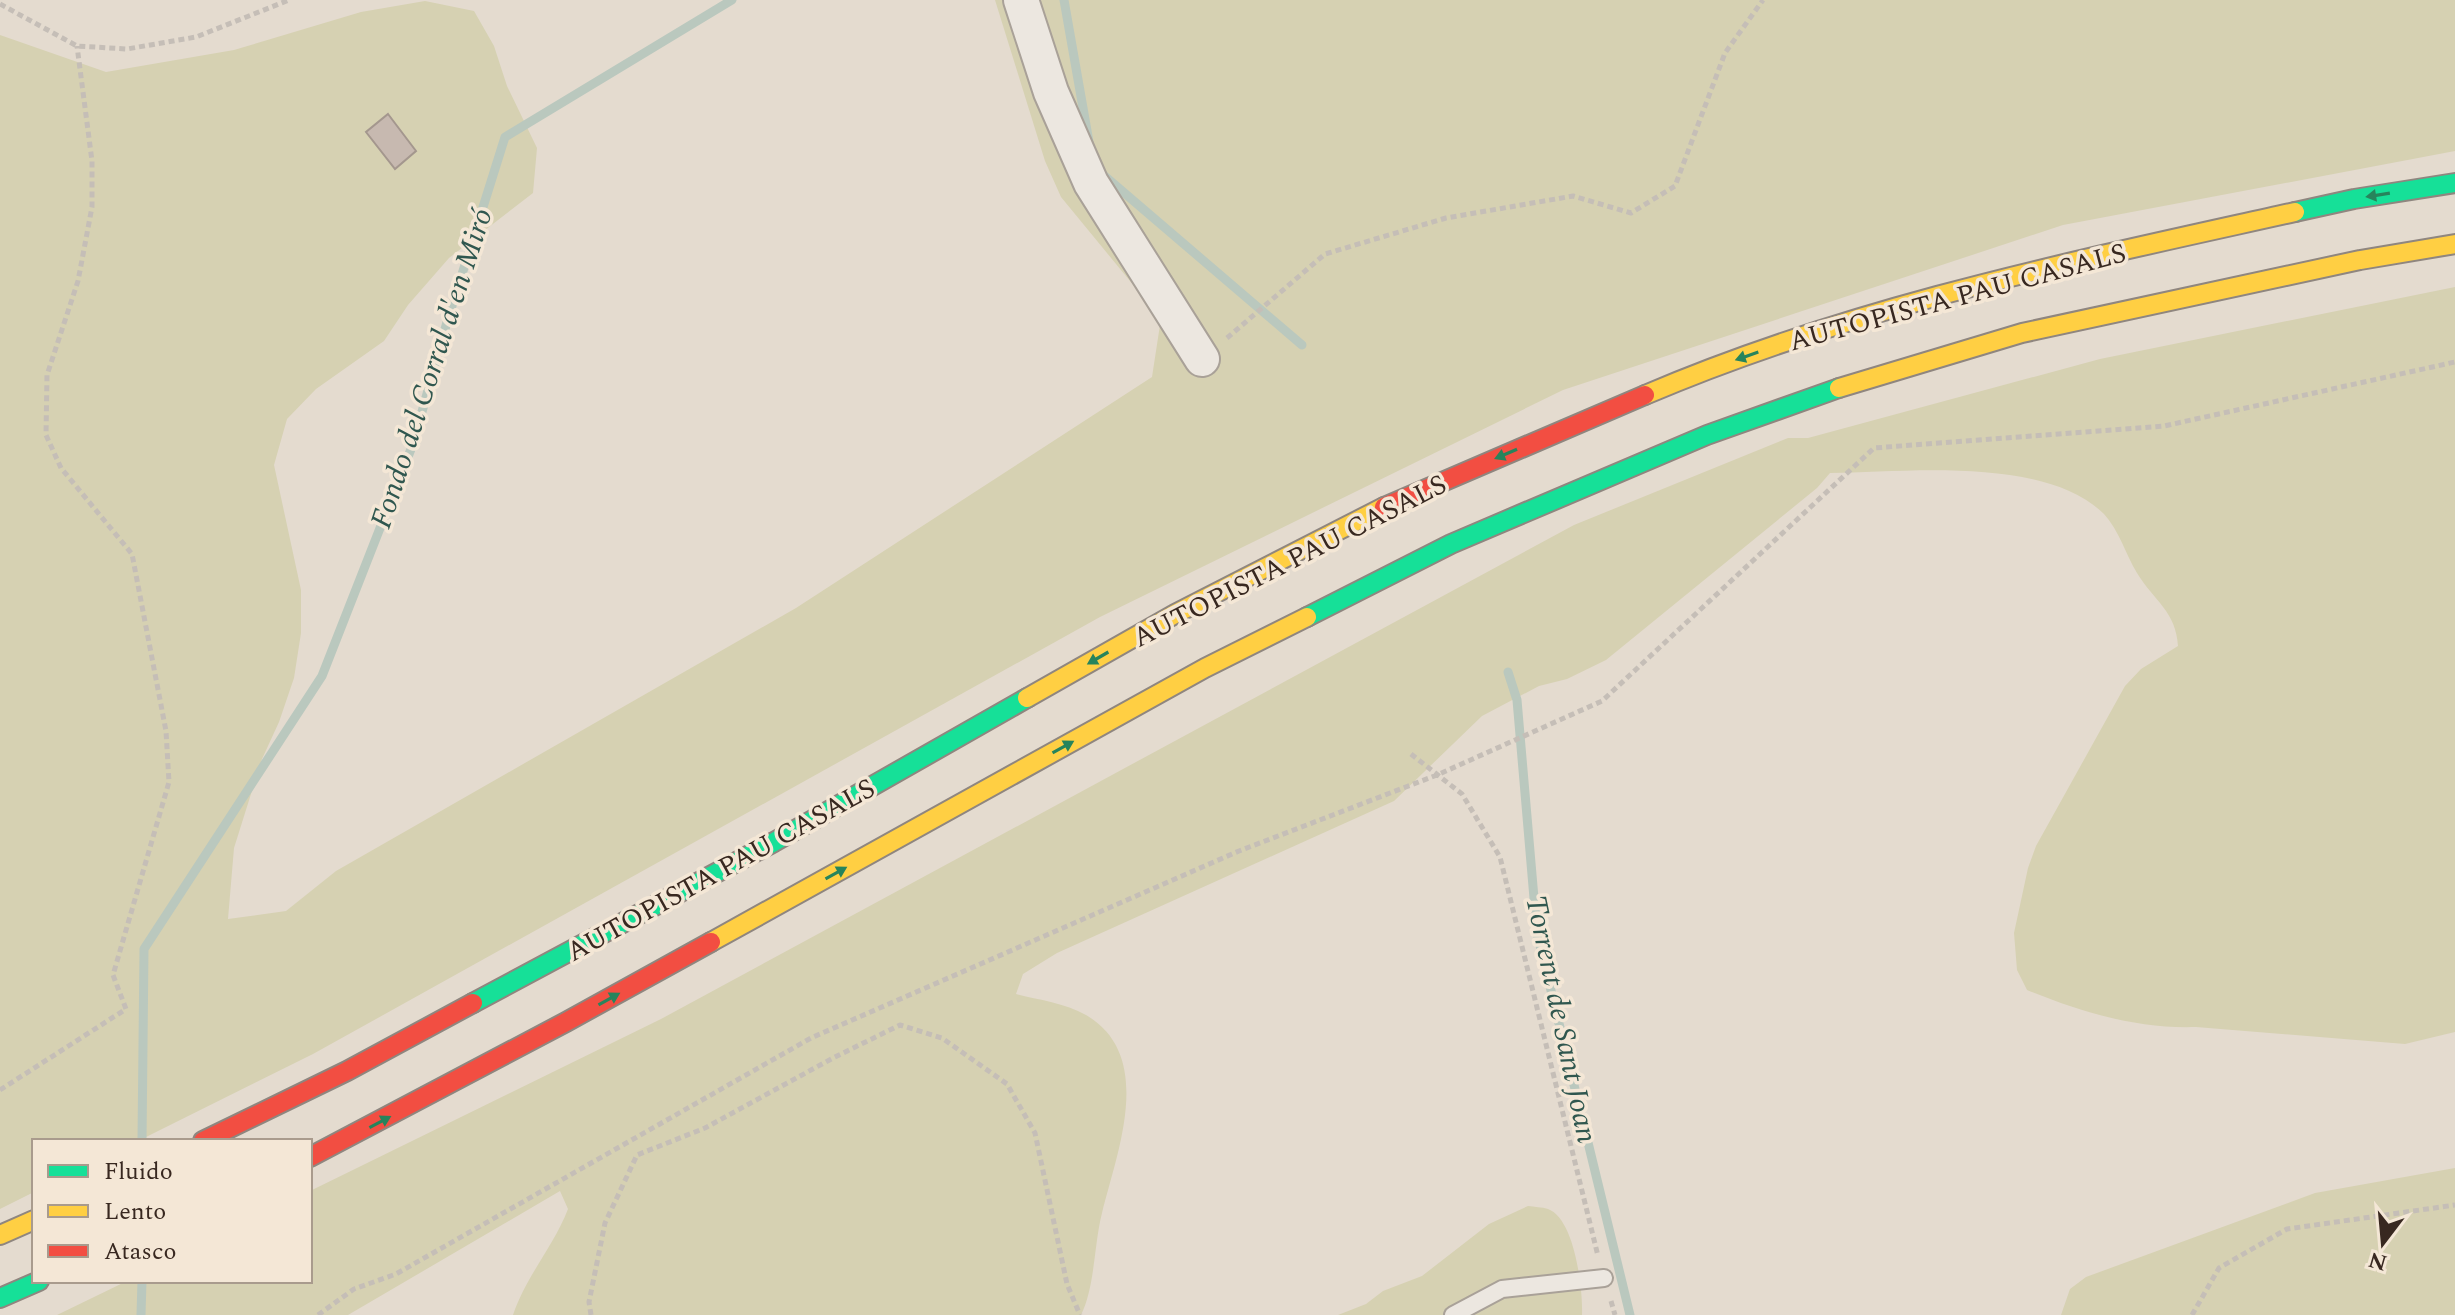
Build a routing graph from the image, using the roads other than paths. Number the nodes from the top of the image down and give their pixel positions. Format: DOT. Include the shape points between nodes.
graph roads {
  1 [pos="1021,0"];
  2 [pos="2455,183"];
  3 [pos="2455,244"];
  4 [pos="1202,359"];
  5 [pos="207,1139"];
  6 [pos="312,1156"];
  7 [pos="32,1221"];
  8 [pos="0,1235"];
  9 [pos="1604,1278"];
  10 [pos="34,1283"];
  11 [pos="0,1298"];
  12 [pos="1453,1315"];
  1 -- 4 [label="street" via="1051,92 1091,183"];
  2 -- 5 [label="highway, AUTOPISTA PAU CASALS, one-way" via="2354,199 2032,270 1867,315 1701,371 1399,499 1175,614 774,842"];
  6 -- 3 [label="highway, AUTOPISTA PAU CASALS, one-way" via="579,1015 1205,668 1451,544 1707,435 1866,379 2022,333"];
  7 -- 8 [label="highway"];
  9 -- 12 [label="lane" via="1502,1289"];
  10 -- 11 [label="highway"];
}
